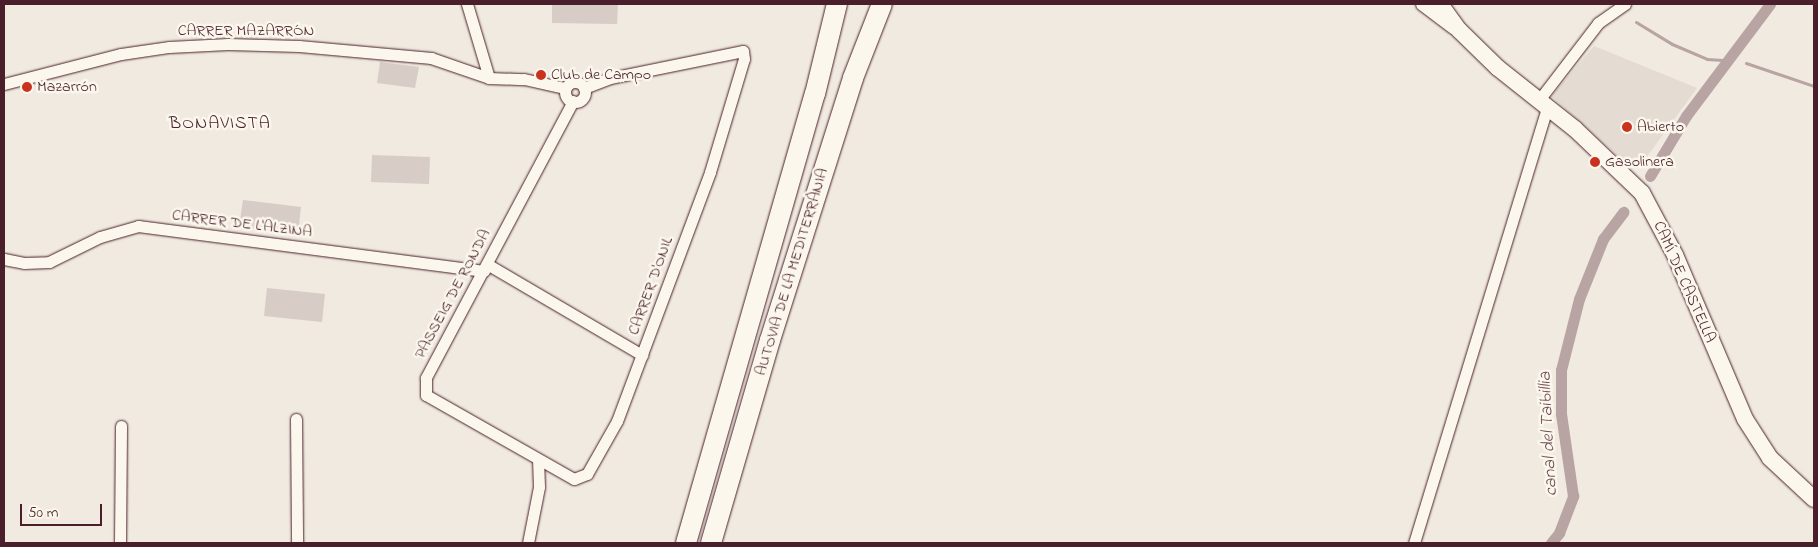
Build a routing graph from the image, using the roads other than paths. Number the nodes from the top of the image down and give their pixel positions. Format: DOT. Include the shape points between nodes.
graph roads {
  1 [pos="467,4"];
  2 [pos="837,4"];
  3 [pos="850,4"];
  4 [pos="871,4"];
  5 [pos="882,4"];
  6 [pos="1423,4"];
  7 [pos="1440,4"];
  8 [pos="1447,4"];
  9 [pos="1453,4"];
  10 [pos="1625,4"];
  11 [pos="1466,30"];
  12 [pos="489,78"];
  13 [pos="853,78"];
  14 [pos="4,84"];
  15 [pos="565,88"];
  16 [pos="584,88"];
  17 [pos="815,94"];
  18 [pos="573,102"];
  19 [pos="1543,103"];
  20 [pos="4,259"];
  21 [pos="486,268"];
  22 [pos="642,355"];
  23 [pos="296,419"];
  24 [pos="121,426"];
  25 [pos="538,462"];
  26 [pos="1814,499"];
  27 [pos="120,543"];
  28 [pos="298,543"];
  29 [pos="528,543"];
  30 [pos="686,543"];
  31 [pos="712,543"];
  32 [pos="1414,543"];
  1 -- 12 [label="street"];
  2 -- 17 [label="highway, AUTOVIA DE LA MEDITERRÀNIA"];
  3 -- 17 [label="highway"];
  4 -- 13 [label="highway"];
  5 -- 13 [label="highway, AUTOVIA DE LA MEDITERRÀNIA"];
  6 -- 11 [label="street"];
  7 -- 11 [label="main road, CAMÍ DE CASTELLA"];
  8 -- 11 [label="main road"];
  9 -- 11 [label="main road, CAMÍ DE CASTELLA"];
  10 -- 19 [label="street" via="1598,23"];
  11 -- 19 [label="main road, CAMÍ DE CASTELLA" via="1515,71 1525,88"];
  12 -- 14 [label="street, CARRER MAZARRÓN" via="431,58 299,46 228,44 169,47 121,54"];
  12 -- 15 [label="street" via="524,79"];
  13 -- 31 [label="highway, AUTOVIA DE LA MEDITERRÀNIA" via="770,340"];
  15 -- 16 [label="street" via="576,82"];
  15 -- 18 [label="street" via="565,95"];
  16 -- 18 [label="street" via="582,98"];
  16 -- 22 [label="street, CARRER D'ONIL" via="610,78 743,51 744,59 710,172"];
  17 -- 30 [label="highway, AUTOVIA DE LA MEDITERRÀNIA"];
  18 -- 21 [label="street, PASSEIG DE RONDA"];
  19 -- 26 [label="main road, CAMÍ DE CASTELLA" via="1607,158 1642,194 1675,255 1745,419 1770,458"];
  19 -- 32 [label="street"];
  20 -- 21 [label="street, CARRER DE L'ALZINA" via="24,263 49,262 100,237 138,226"];
  21 -- 22 [label="street, CARRER DE L'ALZINA"];
  21 -- 25 [label="street, PASSEIG DE RONDA" via="426,378 426,395"];
  22 -- 25 [label="street, CARRER D'ONIL" via="617,421 587,474 574,479"];
  23 -- 28 [label="street"];
  24 -- 27 [label="street"];
  25 -- 29 [label="street" via="539,487"];
}
